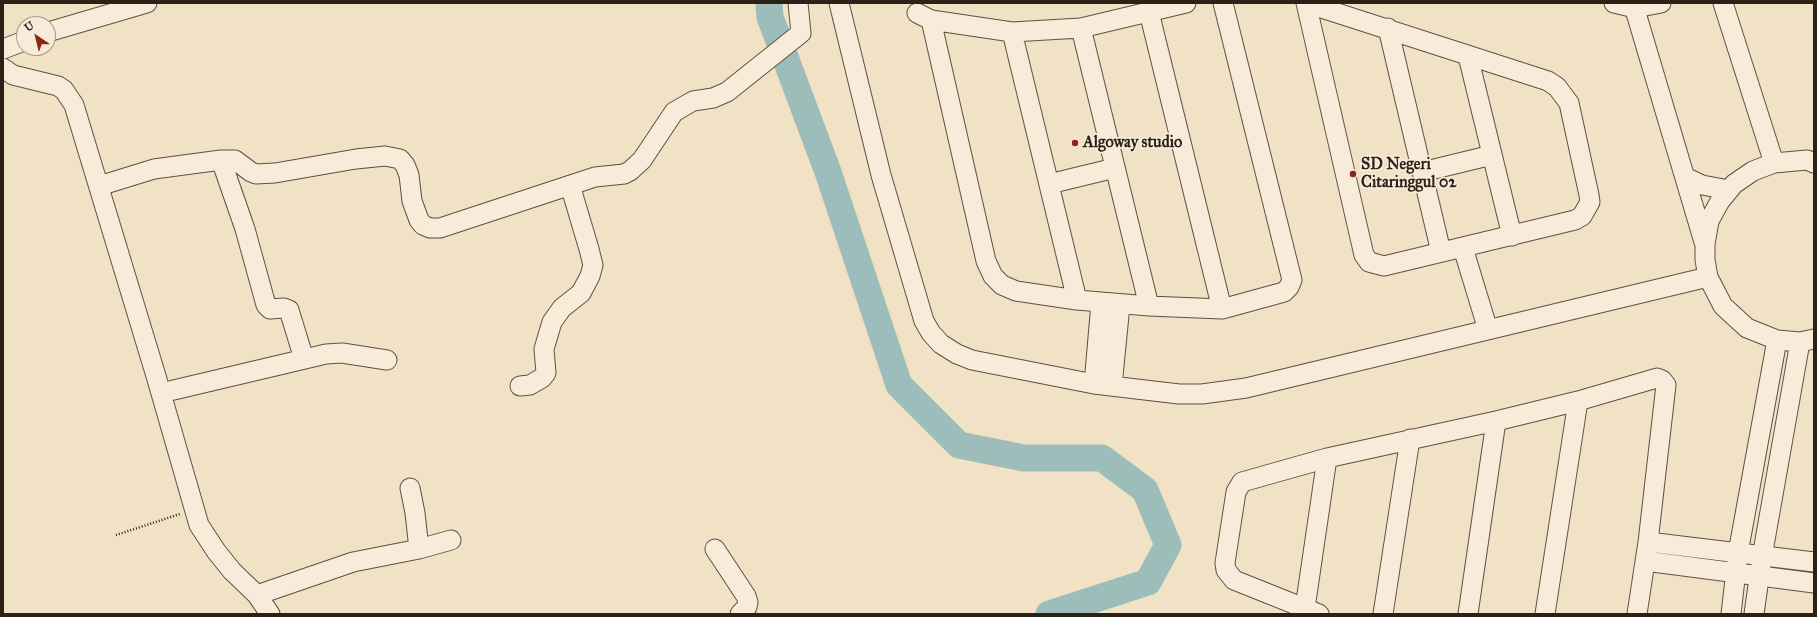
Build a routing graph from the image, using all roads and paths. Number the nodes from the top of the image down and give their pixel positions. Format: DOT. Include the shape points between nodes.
graph roads {
  1 [pos="147,3"];
  2 [pos="798,3"];
  3 [pos="839,3"];
  4 [pos="1186,3"];
  5 [pos="1223,3"];
  6 [pos="1306,3"];
  7 [pos="1614,3"];
  8 [pos="1661,3"];
  9 [pos="1723,3"];
  10 [pos="1634,5"];
  11 [pos="1149,12"];
  12 [pos="1081,28"];
  13 [pos="1388,28"];
  14 [pos="56,30"];
  15 [pos="1012,32"];
  16 [pos="16,44"];
  17 [pos="3,49"];
  18 [pos="1468,56"];
  19 [pos="6,75"];
  20 [pos="1492,155"];
  21 [pos="221,160"];
  22 [pos="1774,163"];
  23 [pos="1814,163"];
  24 [pos="1115,168"];
  25 [pos="1422,172"];
  26 [pos="1685,177"];
  27 [pos="1049,184"];
  28 [pos="98,186"];
  29 [pos="570,186"];
  30 [pos="1729,190"];
  31 [pos="1512,236"];
  32 [pos="1705,244"];
  33 [pos="1463,248"];
  34 [pos="1442,252"];
  35 [pos="1708,277"];
  36 [pos="1077,300"];
  37 [pos="1101,303"];
  38 [pos="1120,305"];
  39 [pos="1149,306"];
  40 [pos="1222,309"];
  41 [pos="1488,330"];
  42 [pos="1777,340"];
  43 [pos="1807,340"];
  44 [pos="304,359"];
  45 [pos="387,360"];
  46 [pos="1103,385"];
  47 [pos="520,386"];
  48 [pos="161,393"];
  49 [pos="1578,401"];
  50 [pos="1496,422"];
  51 [pos="1410,439"];
  52 [pos="1327,458"];
  53 [pos="410,488"];
  54 [pos="194,510"];
  55 [pos="116,535"];
  56 [pos="452,540"];
  57 [pos="1648,542"];
  58 [pos="419,549"];
  59 [pos="715,549"];
  60 [pos="1738,553"];
  61 [pos="1762,557"];
  62 [pos="1645,561"];
  63 [pos="1814,562"];
  64 [pos="1735,574"];
  65 [pos="1759,576"];
  66 [pos="1814,582"];
  67 [pos="257,595"];
  68 [pos="1312,611"];
  69 [pos="270,614"];
  70 [pos="740,614"];
  71 [pos="1383,614"];
  72 [pos="1468,614"];
  73 [pos="1545,614"];
  74 [pos="1637,614"];
  75 [pos="1731,614"];
  76 [pos="1754,614"];
  1 -- 14 [label="street"];
  2 -- 29 [label="street" via="800,33 727,92 693,102 674,112 642,160 630,171 624,174 602,175"];
  3 -- 46 [label="street" via="881,175 924,321 931,333 957,354 972,360"];
  4 -- 11 [label="street"];
  5 -- 40 [label="street" via="1292,280 1284,292"];
  6 -- 13 [label="street"];
  6 -- 34 [label="street" via="1364,255 1369,262 1384,266"];
  7 -- 10 [label="street"];
  8 -- 10 [label="street"];
  9 -- 22 [label="street"];
  10 -- 26 [label="street"];
  11 -- 12 [label="street"];
  11 -- 40 [label="street"];
  12 -- 15 [label="street"];
  12 -- 24 [label="street"];
  13 -- 18 [label="street"];
  13 -- 25 [label="street"];
  15 -- 27 [label="street"];
  15 -- 36 [label="street" via="924,16 986,261 993,276 1002,285 1016,291"];
  16 -- 17 [label="street"];
  18 -- 20 [label="street"];
  18 -- 31 [label="street" via="1548,81 1557,87 1569,103 1590,195 1587,210 1575,220"];
  19 -- 28 [label="street" via="58,86 68,95 74,105"];
  20 -- 25 [label="street"];
  20 -- 31 [label="street"];
  21 -- 28 [label="street" via="154,169"];
  21 -- 29 [label="street" via="235,160 256,174 275,173 356,158 385,156 400,159 409,175 412,201 418,220 430,228 440,228"];
  21 -- 44 [label="street" via="245,229 266,305 270,309 288,310"];
  22 -- 23 [label="street" via="1807,160"];
  22 -- 30 [label="street" via="1753,171"];
  24 -- 27 [label="street"];
  24 -- 39 [label="street"];
  25 -- 34 [label="street"];
  26 -- 30 [label="street" via="1702,185"];
  26 -- 32 [label="street"];
  27 -- 36 [label="street"];
  28 -- 48 [label="street"];
  29 -- 47 [label="street" via="590,249 590,276 581,293 562,308 552,322 544,349 546,373 537,382"];
  30 -- 32 [label="street" via="1710,221"];
  31 -- 33 [label="street"];
  32 -- 35 [label="street"];
  33 -- 34 [label="street"];
  33 -- 41 [label="street"];
  35 -- 41 [label="street"];
  35 -- 42 [label="street" via="1723,306 1732,315 1747,328"];
  36 -- 37 [label="street"];
  37 -- 38 [label="street"];
  37 -- 46 [label="street"];
  38 -- 39 [label="street"];
  38 -- 46 [label="street"];
  39 -- 40 [label="street"];
  41 -- 46 [label="street" via="1222,392 1178,394"];
  42 -- 43 [label="street"];
  42 -- 60 [label="street"];
  43 -- 61 [label="street"];
  44 -- 45 [label="street" via="342,352"];
  44 -- 48 [label="street"];
  48 -- 54 [label="street"];
  49 -- 50 [label="street"];
  49 -- 57 [label="street" via="1652,378 1662,380 1666,386"];
  49 -- 73 [label="street"];
  50 -- 51 [label="street"];
  50 -- 72 [label="street"];
  51 -- 52 [label="street"];
  51 -- 71 [label="street"];
  52 -- 68 [label="street"];
  52 -- 68 [label="street" via="1247,480 1238,486 1225,563 1226,570 1234,580"];
  53 -- 58 [label="street"];
  54 -- 55 [label="path"];
  54 -- 67 [label="street" via="211,545 232,571"];
  56 -- 58 [label="street"];
  57 -- 60 [label="street"];
  57 -- 62 [label="street"];
  58 -- 67 [label="street" via="353,562"];
  59 -- 70 [label="street" via="746,596 747,607"];
  60 -- 61 [label="street"];
  60 -- 64 [label="street"];
  61 -- 63 [label="street"];
  61 -- 65 [label="street"];
  62 -- 64 [label="street"];
  62 -- 74 [label="street"];
  64 -- 65 [label="street"];
  64 -- 75 [label="street"];
  65 -- 66 [label="street"];
  65 -- 76 [label="street"];
  67 -- 69 [label="street"];
}
